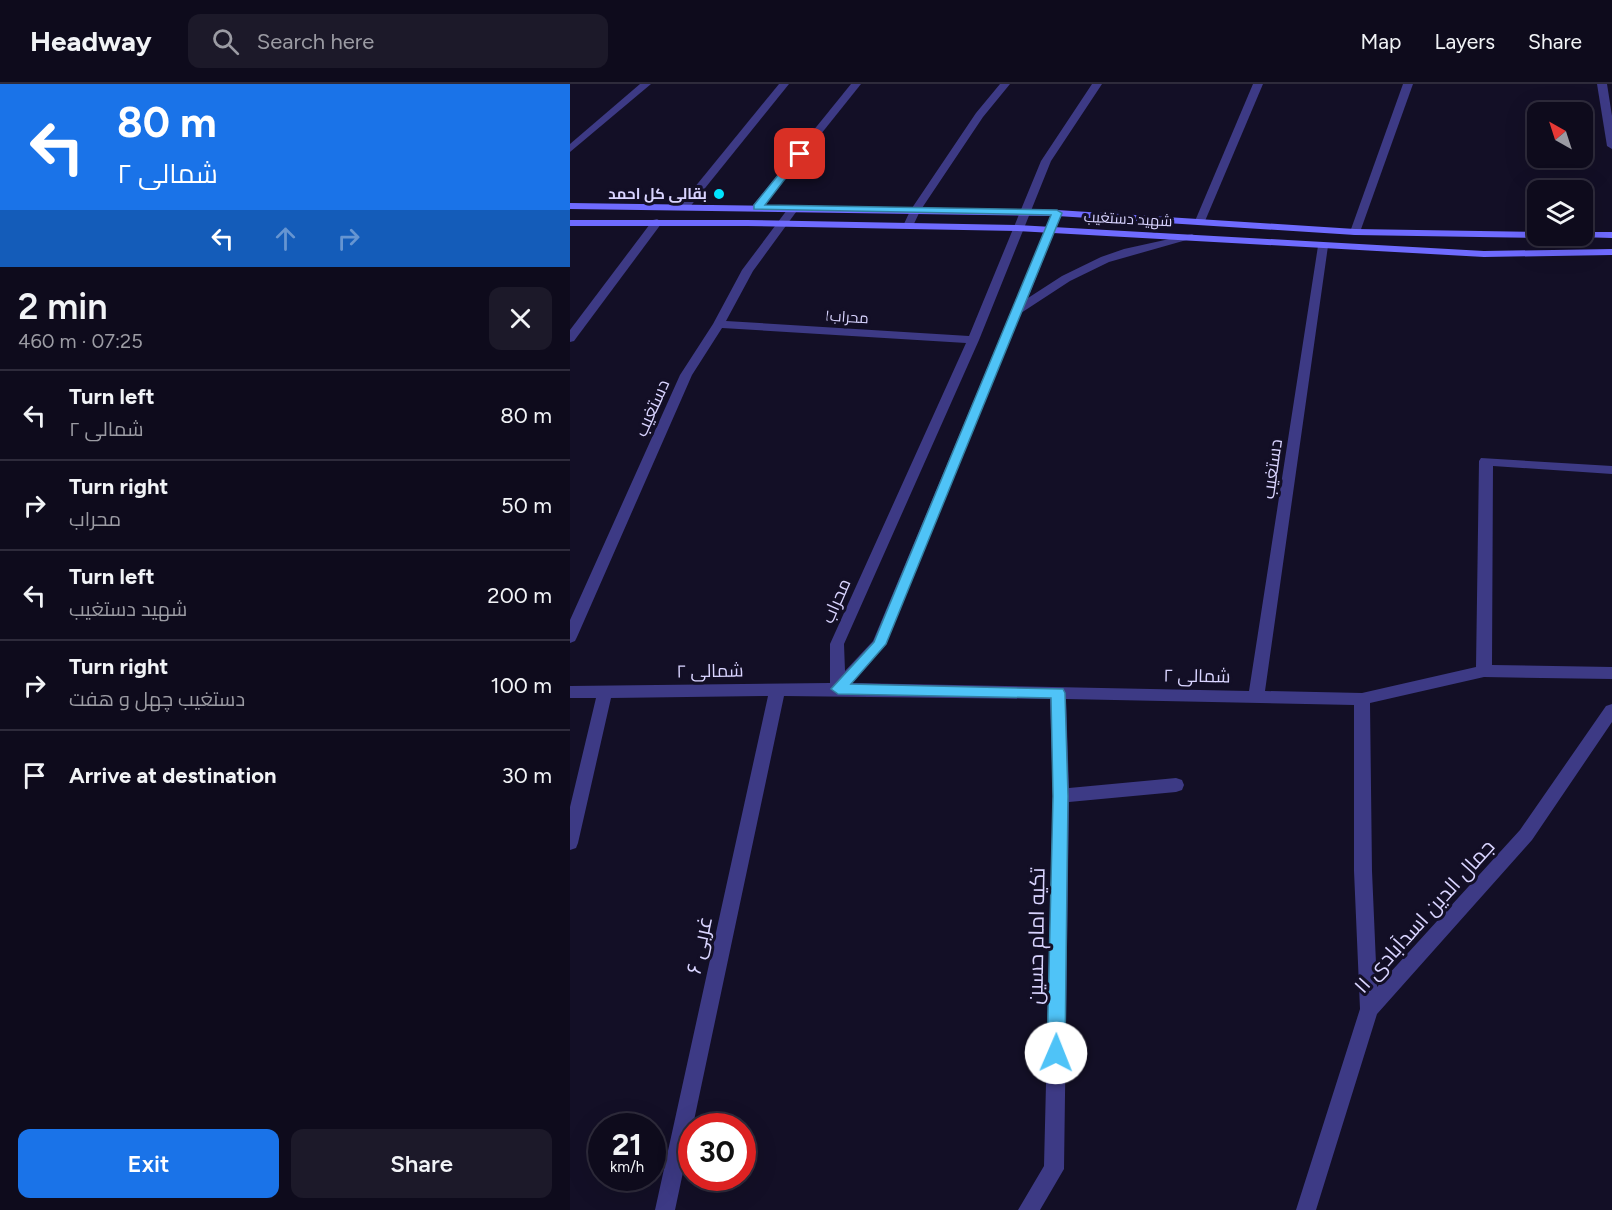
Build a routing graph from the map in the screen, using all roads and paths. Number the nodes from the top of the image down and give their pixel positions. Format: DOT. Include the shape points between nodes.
graph roads {
  1 [pos="646,84"];
  2 [pos="784,84"];
  3 [pos="856,84"];
  4 [pos="1005,84"];
  5 [pos="1097,84"];
  6 [pos="1258,84"];
  7 [pos="1408,84"];
  8 [pos="1602,84"];
  9 [pos="1609,112"];
  10 [pos="1612,146"];
  11 [pos="570,149"];
  12 [pos="570,206"];
  13 [pos="685,207"];
  14 [pos="757,207"];
  15 [pos="794,208"];
  16 [pos="915,211"];
  17 [pos="1024,212"];
  18 [pos="1057,213"];
  19 [pos="1200,221"];
  20 [pos="657,222"];
  21 [pos="570,223"];
  22 [pos="783,224"];
  23 [pos="908,226"];
  24 [pos="1017,228"];
  25 [pos="1050,230"];
  26 [pos="1355,232"];
  27 [pos="1527,235"];
  28 [pos="1593,235"];
  29 [pos="1612,235"];
  30 [pos="1192,237"];
  31 [pos="1323,246"];
  32 [pos="1612,252"];
  33 [pos="1017,311"];
  34 [pos="718,324"];
  35 [pos="570,338"];
  36 [pos="973,340"];
  37 [pos="1612,470"];
  38 [pos="570,637"];
  39 [pos="1484,671"];
  40 [pos="1612,673"];
  41 [pos="838,689"];
  42 [pos="777,690"];
  43 [pos="570,692"];
  44 [pos="605,692"];
  45 [pos="1058,693"];
  46 [pos="1256,697"];
  47 [pos="1362,699"];
  48 [pos="1612,710"];
  49 [pos="1176,785"];
  50 [pos="1061,796"];
  51 [pos="570,843"];
  52 [pos="1369,1009"];
  53 [pos="665,1210"];
  54 [pos="1028,1210"];
  55 [pos="1306,1210"];
  1 -- 11 [label="street"];
  2 -- 13 [label="street"];
  3 -- 14 [label="street"];
  4 -- 16 [label="street"];
  5 -- 17 [label="street, محراب" via="1046,161"];
  6 -- 19 [label="street"];
  7 -- 26 [label="street"];
  8 -- 9 [label="street"];
  9 -- 10 [label="street"];
  12 -- 13 [label="street, شهید دستغیب"];
  13 -- 14 [label="street, شهید دستغیب"];
  14 -- 15 [label="street, شهید دستغیب"];
  15 -- 16 [label="street, شهید دستغیب"];
  15 -- 22 [label="street, دستغیب"];
  16 -- 17 [label="street, شهید دستغیب"];
  16 -- 23 [label="street"];
  17 -- 18 [label="street, شهید دستغیب"];
  17 -- 24 [label="street, محراب"];
  18 -- 19 [label="street, شهید دستغیب"];
  18 -- 25 [label="street"];
  19 -- 26 [label="street, شهید دستغیب"];
  20 -- 21 [label="street, شهید دستغیب"];
  20 -- 22 [label="street, شهید دستغیب"];
  20 -- 35 [label="street"];
  22 -- 23 [label="street, شهید دستغیب"];
  22 -- 34 [label="street, دستغیب" via="748,270"];
  23 -- 24 [label="street, شهید دستغیب"];
  24 -- 25 [label="street, شهید دستغیب"];
  24 -- 36 [label="street, محراب"];
  25 -- 30 [label="street, شهید دستغیب"];
  25 -- 33 [label="street"];
  26 -- 27 [label="street, شهید دستغیب"];
  28 -- 29 [label="street"];
  30 -- 31 [label="street, شهید دستغیب"];
  30 -- 33 [label="street" via="1093,264"];
  31 -- 32 [label="street, شهید دستغیب" via="1484,254"];
  31 -- 46 [label="street, دستغیب"];
  33 -- 41 [label="street" via="879,644"];
  34 -- 36 [label="street, محراب۱"];
  34 -- 38 [label="street, دستغیب" via="686,375"];
  36 -- 41 [label="street, محراب" via="837,644"];
  37 -- 39 [label="street" via="1486,461"];
  39 -- 40 [label="street, ۲ شمالی"];
  39 -- 47 [label="street, ۲ شمالی"];
  41 -- 42 [label="street, ۲ شمالی"];
  41 -- 45 [label="street, ۲ شمالی"];
  42 -- 44 [label="street, ۲ شمالی"];
  42 -- 53 [label="street, غربی ۶"];
  43 -- 44 [label="street, ۲ شمالی"];
  44 -- 51 [label="street"];
  45 -- 46 [label="street, ۲ شمالی"];
  45 -- 50 [label="street, تکیه امام حسین"];
  46 -- 47 [label="street, ۲ شمالی"];
  47 -- 52 [label="street"];
  48 -- 52 [label="street, جمال الدین اسدآبادی ۱۱" via="1526,835"];
  49 -- 50 [label="street"];
  50 -- 54 [label="street, تکیه امام حسین" via="1054,1169"];
  52 -- 55 [label="street, جمال الدین اسدآبادی ۱۱"];
}
